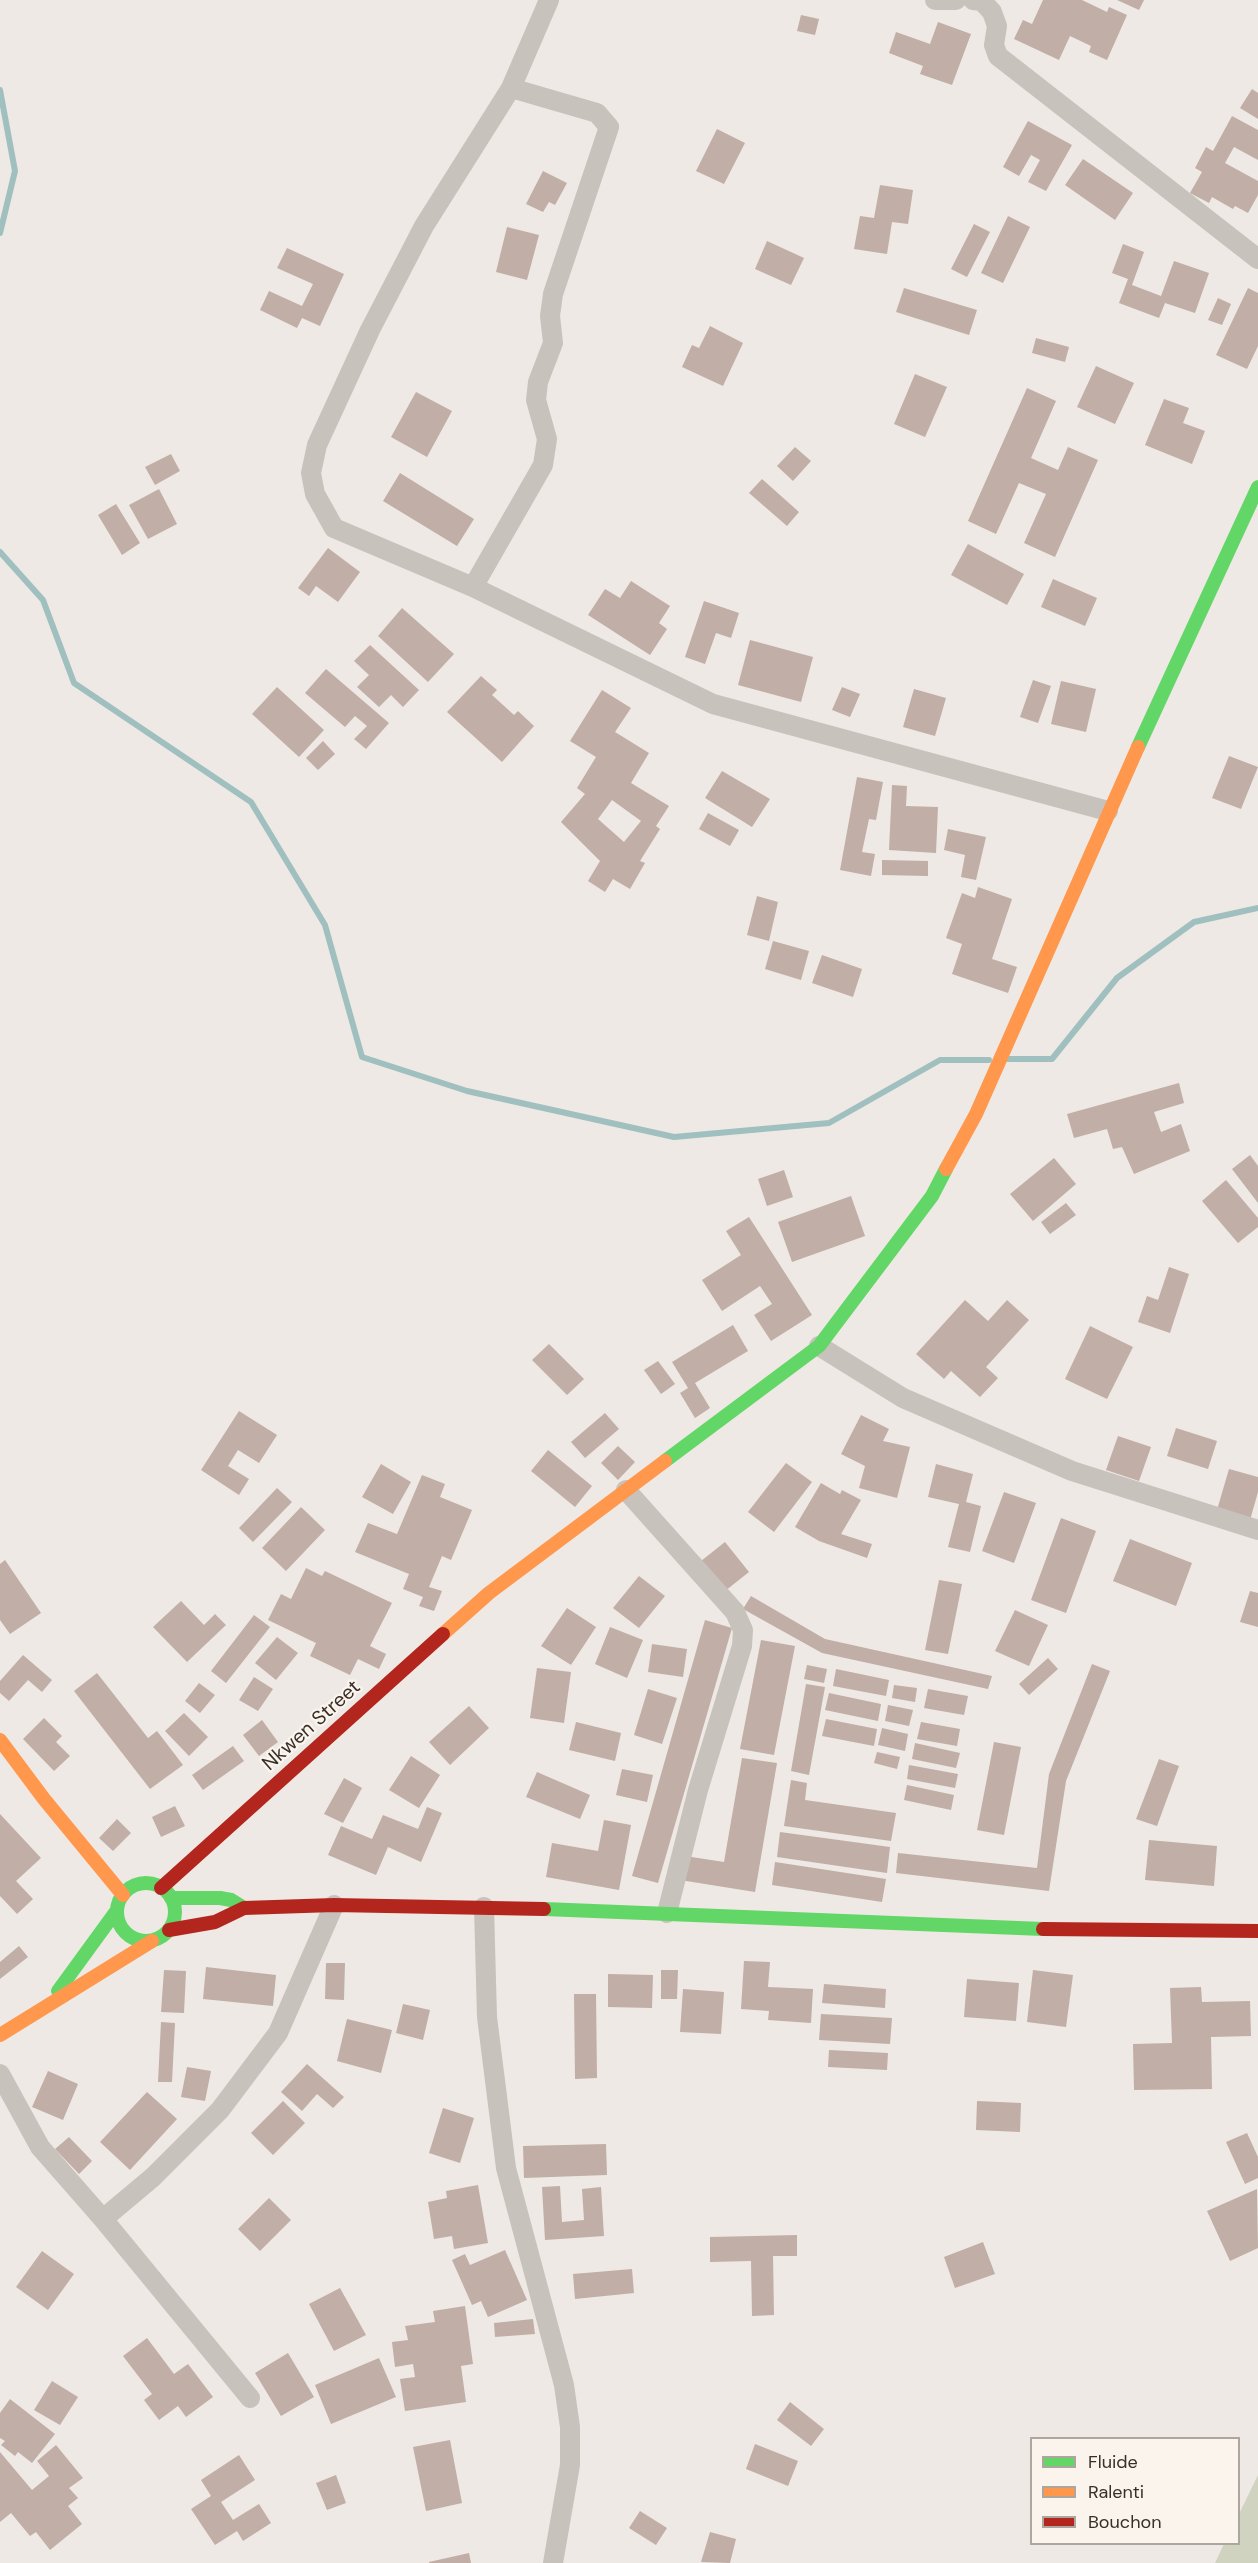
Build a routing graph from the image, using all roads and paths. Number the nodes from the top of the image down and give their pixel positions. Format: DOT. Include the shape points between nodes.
graph roads {
  1 [pos="549,0"];
  2 [pos="935,0"];
  3 [pos="956,0"];
  4 [pos="973,0"];
  5 [pos="511,88"];
  6 [pos="1258,259"];
  7 [pos="1258,487"];
  8 [pos="1249,522"];
  9 [pos="473,587"];
  10 [pos="1108,811"];
  11 [pos="819,1346"];
  12 [pos="626,1490"];
  13 [pos="1258,1530"];
  14 [pos="0,1740"];
  15 [pos="161,1888"];
  16 [pos="123,1894"];
  17 [pos="171,1898"];
  18 [pos="334,1905"];
  19 [pos="484,1907"];
  20 [pos="244,1908"];
  21 [pos="117,1910"];
  22 [pos="667,1913"];
  23 [pos="169,1930"];
  24 [pos="1258,1930"];
  25 [pos="152,1941"];
  26 [pos="48,2005"];
  27 [pos="0,2035"];
  28 [pos="0,2074"];
  29 [pos="103,2219"];
  30 [pos="250,2398"];
  31 [pos="554,2563"];
  1 -- 5 [label="street"];
  2 -- 3 [label="street"];
  4 -- 6 [label="street" via="981,1 992,12 997,26 994,45 998,56"];
  5 -- 9 [label="street" via="597,113 609,127 553,294 553,343 538,382 536,400 547,439 543,465"];
  5 -- 9 [label="street" via="424,226 375,320 317,445 311,473 315,494 334,528"];
  7 -- 8 [label="main road, Nkwen Street"];
  8 -- 10 [label="main road, Nkwen Street"];
  9 -- 10 [label="street" via="713,704"];
  10 -- 11 [label="main road, Nkwen Street" via="976,1114 932,1196"];
  11 -- 12 [label="main road, Nkwen Street"];
  11 -- 13 [label="street" via="903,1398 1072,1471"];
  12 -- 15 [label="main road, Nkwen Street" via="489,1593"];
  12 -- 22 [label="street" via="735,1612 743,1630 742,1646 698,1790"];
  14 -- 16 [label="main road"];
  15 -- 16 [label="main road" via="145,1883"];
  15 -- 17 [label="main road"];
  16 -- 21 [label="main road"];
  17 -- 20 [label="main road" via="220,1898"];
  17 -- 23 [label="main road" via="175,1909"];
  18 -- 19 [label="main road"];
  18 -- 20 [label="main road"];
  18 -- 29 [label="street" via="278,2032 220,2110"];
  19 -- 22 [label="main road"];
  19 -- 31 [label="street" via="487,2017 506,2168 564,2385 570,2427 570,2465"];
  20 -- 23 [label="main road" via="215,1922"];
  21 -- 25 [label="main road" via="120,1926 127,1935"];
  21 -- 26 [label="main road"];
  22 -- 24 [label="main road" via="1055,1929"];
  23 -- 25 [label="main road"];
  25 -- 26 [label="main road"];
  26 -- 27 [label="main road"];
  28 -- 29 [label="street" via="40,2147"];
  29 -- 30 [label="street"];
}
